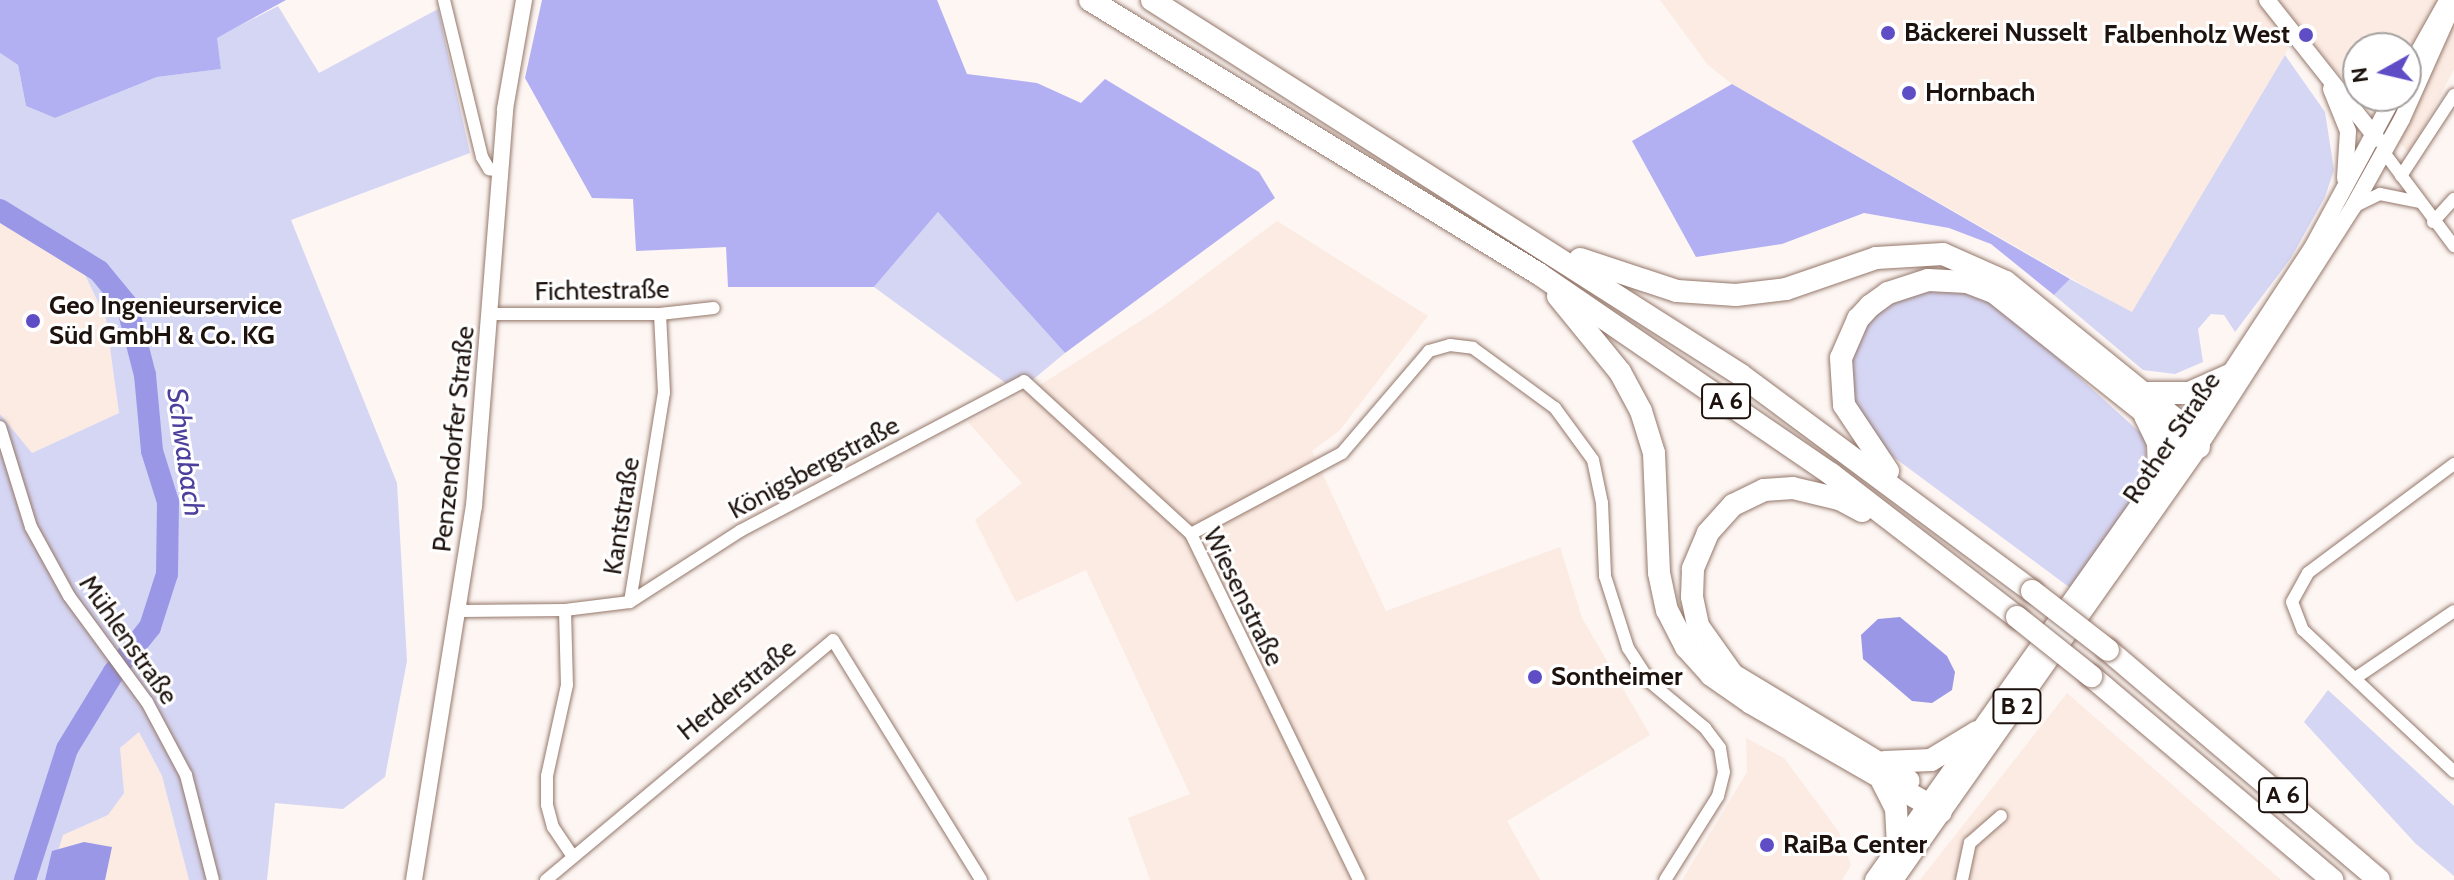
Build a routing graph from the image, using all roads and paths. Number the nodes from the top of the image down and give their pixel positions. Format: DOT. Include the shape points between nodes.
graph roads {
  1 [pos="444,0"];
  2 [pos="524,0"];
  3 [pos="1090,0"];
  4 [pos="1152,0"];
  5 [pos="2267,0"];
  6 [pos="2448,0"];
  7 [pos="2454,3"];
  8 [pos="2422,46"];
  9 [pos="2319,64"];
  10 [pos="2454,95"];
  11 [pos="2385,112"];
  12 [pos="2374,132"];
  13 [pos="2383,151"];
  14 [pos="499,171"];
  15 [pos="2401,176"];
  16 [pos="2344,188"];
  17 [pos="2454,199"];
  18 [pos="2420,202"];
  19 [pos="2353,207"];
  20 [pos="2433,222"];
  21 [pos="2454,246"];
  22 [pos="1546,247"];
  23 [pos="1539,274"];
  24 [pos="714,308"];
  25 [pos="491,314"];
  26 [pos="660,314"];
  27 [pos="2230,375"];
  28 [pos="1024,381"];
  29 [pos="2143,404"];
  30 [pos="0,427"];
  31 [pos="2191,440"];
  32 [pos="2454,464"];
  33 [pos="2159,477"];
  34 [pos="1916,502"];
  35 [pos="1191,534"];
  36 [pos="1908,534"];
  37 [pos="630,602"];
  38 [pos="565,610"];
  39 [pos="459,611"];
  40 [pos="2454,611"];
  41 [pos="2357,677"];
  42 [pos="1977,732"];
  43 [pos="1882,769"];
  44 [pos="2454,772"];
  45 [pos="1932,805"];
  46 [pos="2001,816"];
  47 [pos="1898,847"];
  48 [pos="571,854"];
  49 [pos="213,880"];
  50 [pos="414,880"];
  51 [pos="546,880"];
  52 [pos="981,880"];
  53 [pos="1359,880"];
  54 [pos="1665,880"];
  55 [pos="1874,880"];
  56 [pos="1894,880"];
  57 [pos="1962,880"];
  58 [pos="2332,880"];
  59 [pos="2379,880"];
  1 -- 14 [label="street" via="482,157 489,169"];
  2 -- 14 [label="main road, Penzendorfer Straße"];
  3 -- 23 [label="highway, A 6"];
  4 -- 22 [label="highway, A 6"];
  5 -- 9 [label="main road"];
  6 -- 8 [label="main road"];
  7 -- 13 [label="main road, Rother Straße" via="2441,42"];
  9 -- 12 [label="main road"];
  9 -- 16 [label="main road" via="2348,131"];
  10 -- 15 [label="street"];
  11 -- 12 [label="main road, Rother Straße"];
  12 -- 13 [label="main road"];
  12 -- 16 [label="main road, Rother Straße"];
  13 -- 15 [label="street"];
  13 -- 19 [label="main road, Rother Straße"];
  14 -- 25 [label="main road, Penzendorfer Straße"];
  15 -- 18 [label="street"];
  16 -- 27 [label="main road, Rother Straße"];
  17 -- 20 [label="street"];
  18 -- 19 [label="street" via="2380,194"];
  18 -- 20 [label="street"];
  19 -- 31 [label="main road, Rother Straße"];
  20 -- 21 [label="street"];
  22 -- 29 [label="highway" via="1662,287 1711,295 1786,289 1898,254 1943,254 2006,282"];
  22 -- 34 [label="highway, A 6" via="1741,375"];
  23 -- 36 [label="highway, A 6" via="1831,474"];
  23 -- 43 [label="highway" via="1620,372 1641,411 1654,453 1659,573 1667,610 1686,647 1711,675 1751,703"];
  24 -- 26 [label="street, Fichtestraße"];
  25 -- 26 [label="street, Fichtestraße"];
  25 -- 39 [label="main road, Penzendorfer Straße"];
  26 -- 37 [label="street, Kantstraße" via="664,393"];
  27 -- 29 [label="highway" via="2189,393"];
  27 -- 31 [label="main road, Rother Straße"];
  28 -- 35 [label="street, Wiesenstraße"];
  28 -- 37 [label="street, Königsbergstraße" via="740,531"];
  29 -- 31 [label="highway"];
  29 -- 33 [label="highway" via="2158,443"];
  29 -- 34 [label="highway" via="1995,293 1946,279 1908,284 1879,299 1858,319 1841,358 1840,380 1854,427"];
  30 -- 49 [label="street, Mühlenstraße" via="31,527 69,596 133,683 186,775"];
  31 -- 33 [label="main road, Rother Straße / B 2"];
  31 -- 45 [label="main road, Rother Straße / B 2"];
  32 -- 41 [label="street" via="2308,573 2292,602 2303,630"];
  33 -- 42 [label="main road, Rother Straße / B 2"];
  34 -- 59 [label="highway, A 6, bridge" via="2108,650"];
  35 -- 53 [label="street, Wiesenstraße"];
  35 -- 54 [label="street" via="1342,453 1429,351 1450,345 1473,348 1555,408 1593,460 1602,503 1605,576 1628,648 1650,682 1705,728 1720,748 1724,772 1718,796"];
  36 -- 43 [label="highway" via="1839,499 1793,488 1764,490 1733,505 1708,533 1693,569 1698,626 1733,675"];
  36 -- 58 [label="highway, A 6, bridge" via="2091,676"];
  37 -- 38 [label="street, Kantstraße"];
  38 -- 39 [label="street, Kantstraße"];
  38 -- 48 [label="street" via="567,685 547,776 547,805 553,827"];
  39 -- 50 [label="main road, Penzendorfer Straße"];
  40 -- 41 [label="street"];
  41 -- 44 [label="street"];
  42 -- 43 [label="highway" via="1931,760"];
  42 -- 45 [label="main road, Rother Straße / B 2"];
  43 -- 45 [label="highway"];
  43 -- 47 [label="highway" via="1896,808"];
  45 -- 47 [label="main road, Rother Straße / B 2"];
  45 -- 56 [label="main road, Rother Straße / B 2"];
  46 -- 57 [label="street" via="1970,843"];
  47 -- 55 [label="main road, Rother Straße / B 2"];
  48 -- 51 [label="street, Herderstraße"];
  48 -- 52 [label="street, Herderstraße" via="833,640"];
}
